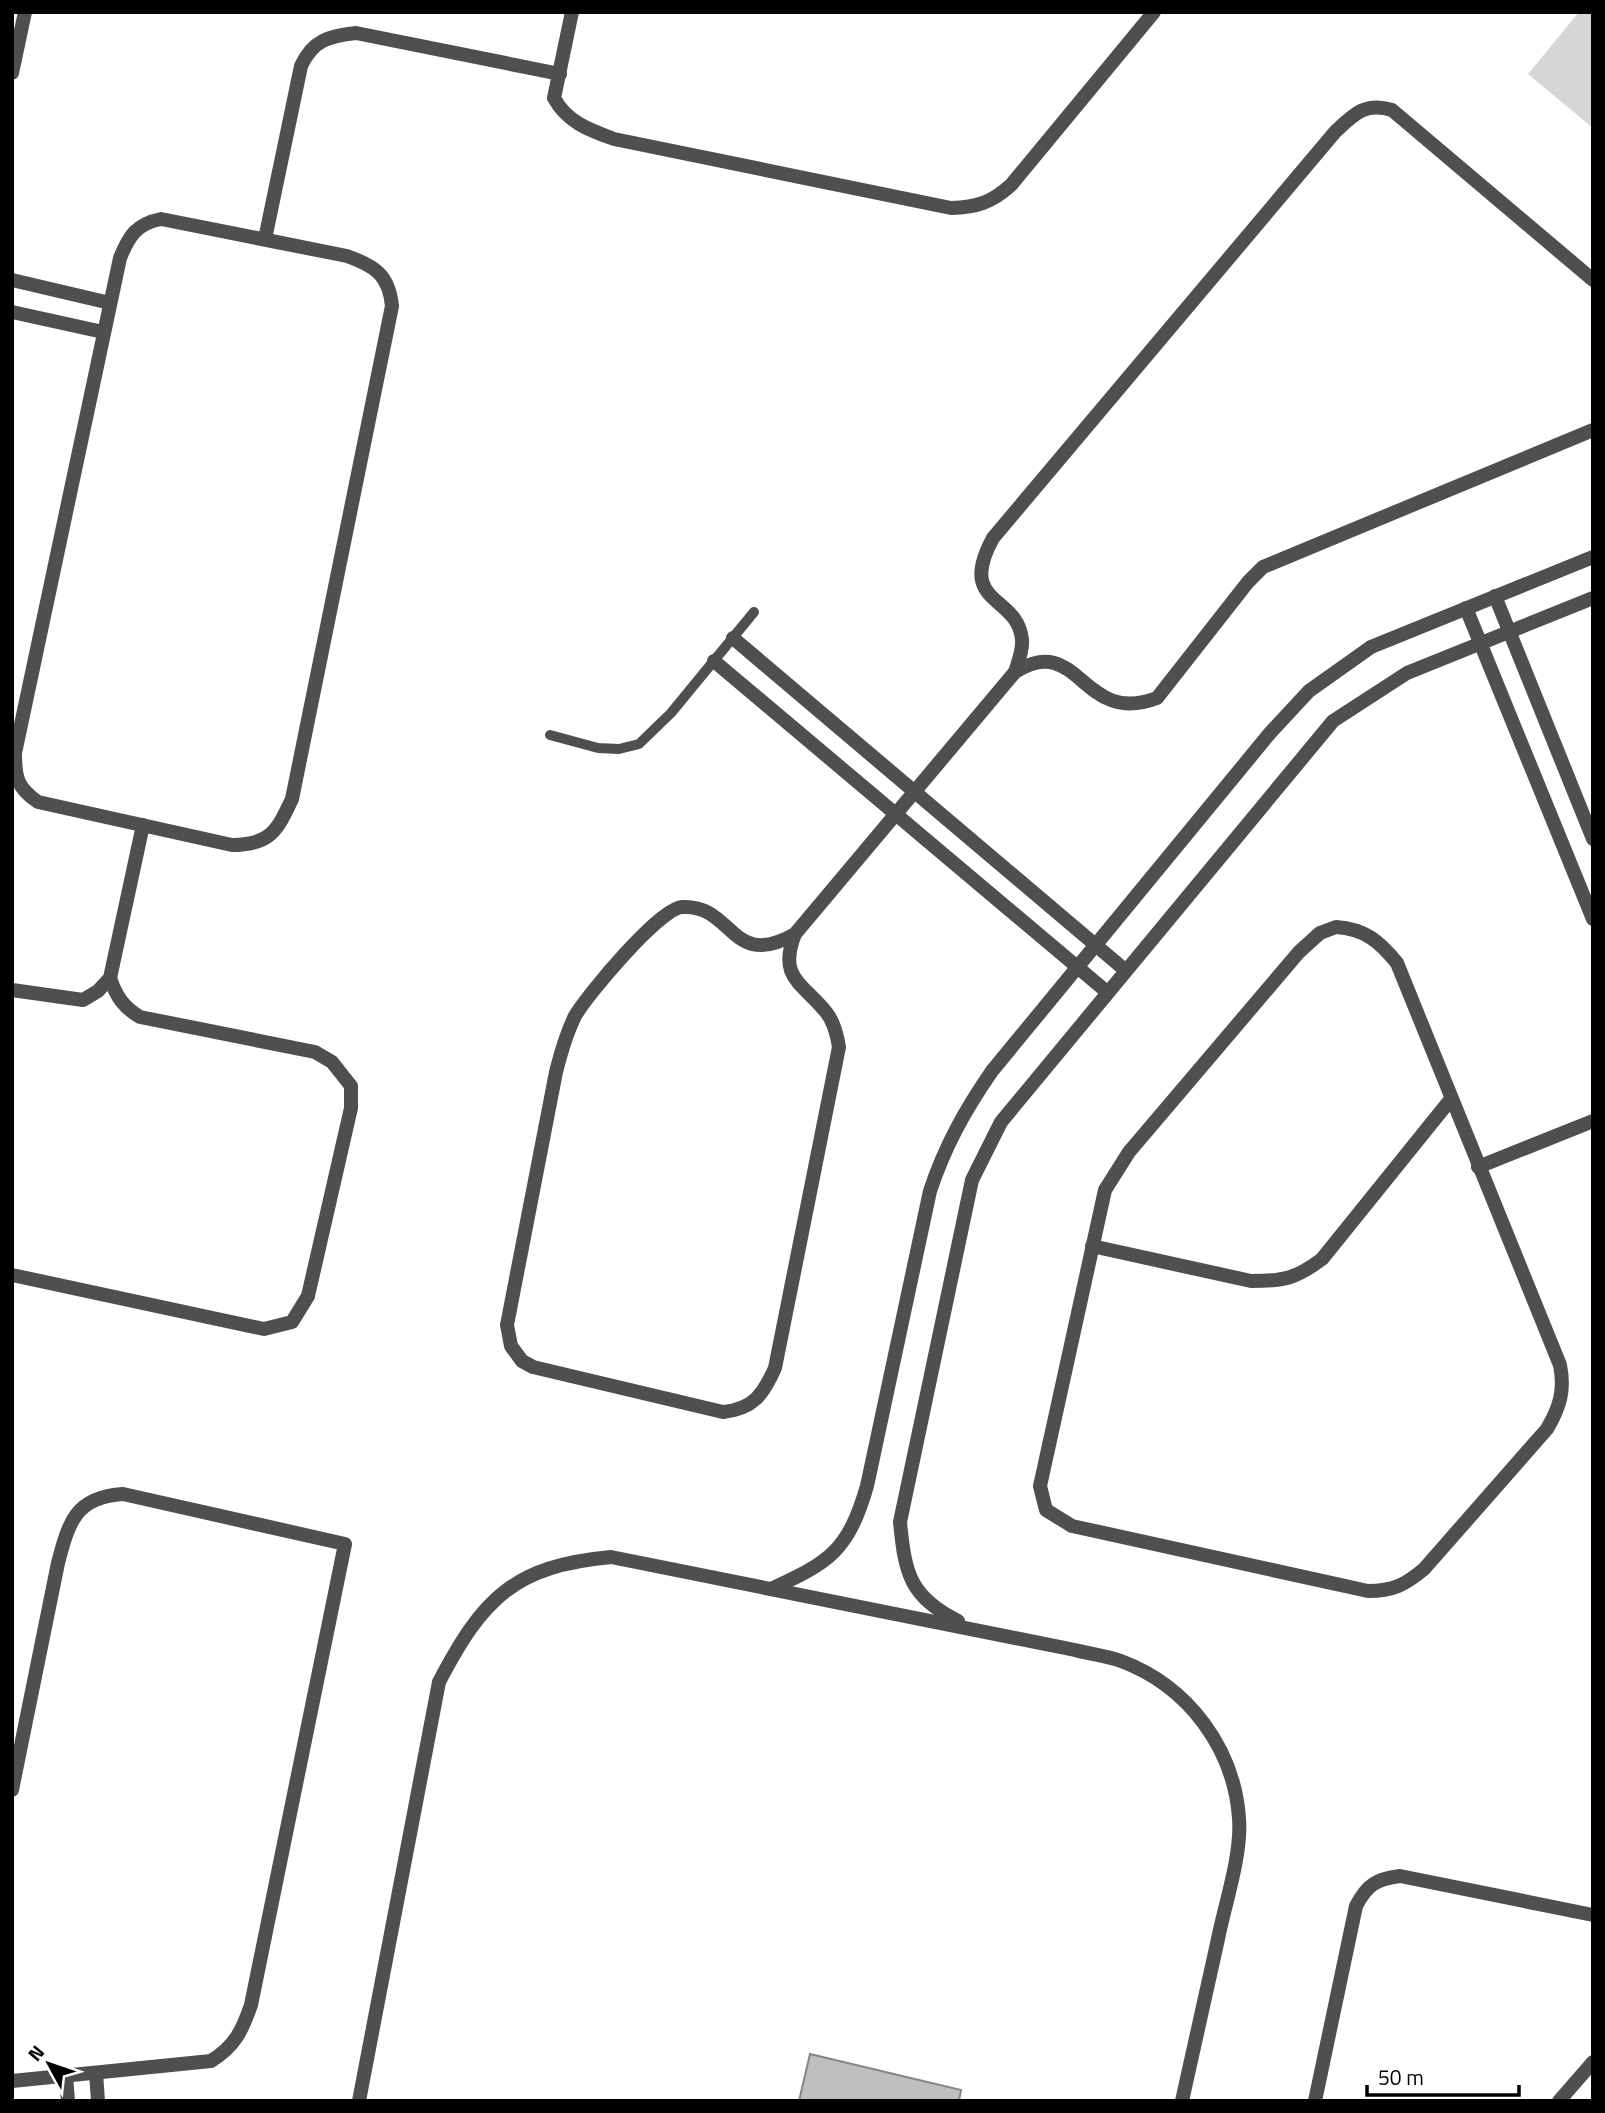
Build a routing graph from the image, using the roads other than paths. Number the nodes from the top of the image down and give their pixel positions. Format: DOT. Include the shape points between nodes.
graph roads {
  1 [pos="25,12"];
  2 [pos="572,12"];
  3 [pos="1154,12"];
  4 [pos="12,74"];
  5 [pos="560,74"];
  6 [pos="265,239"];
  7 [pos="12,280"];
  8 [pos="1593,280"];
  9 [pos="110,303"];
  10 [pos="12,312"];
  11 [pos="103,332"];
  12 [pos="1593,429"];
  13 [pos="1593,557"];
  14 [pos="1496,596"];
  15 [pos="1593,598"];
  16 [pos="1466,608"];
  17 [pos="754,612"];
  18 [pos="1510,631"];
  19 [pos="733,638"];
  20 [pos="1480,643"];
  21 [pos="713,661"];
  22 [pos="1015,672"];
  23 [pos="550,735"];
  24 [pos="914,792"];
  25 [pos="895,814"];
  26 [pos="143,825"];
  27 [pos="1593,839"];
  28 [pos="1593,919"];
  29 [pos="795,934"];
  30 [pos="1096,945"];
  31 [pos="1078,968"];
  32 [pos="1125,970"];
  33 [pos="110,978"];
  34 [pos="12,990"];
  35 [pos="1107,992"];
  36 [pos="1451,1099"];
  37 [pos="1593,1121"];
  38 [pos="1478,1167"];
  39 [pos="1092,1246"];
  40 [pos="12,1275"];
  41 [pos="771,1589"];
  42 [pos="975,1630"];
  43 [pos="12,1790"];
  44 [pos="1593,1915"];
  45 [pos="1593,2062"];
  46 [pos="365,2069"];
  47 [pos="96,2073"];
  48 [pos="65,2076"];
  49 [pos="12,2081"];
  50 [pos="68,2101"];
  51 [pos="98,2101"];
  52 [pos="352,2101"];
  53 [pos="359,2101"];
  54 [pos="1182,2101"];
  55 [pos="1315,2101"];
  56 [pos="1559,2101"];
  1 -- 4 [label="street"];
  2 -- 5 [label="street"];
  3 -- 5 [label="street" via="1011,185 978,207 922,203 614,139 590,131 561,110 554,98"];
  5 -- 6 [label="street" via="356,33 318,42 301,66"];
  6 -- 9 [label="street" via="161,219 145,222 130,235 120,258"];
  6 -- 26 [label="street" via="373,265 391,290 393,306 292,799 277,828 253,845 232,845"];
  7 -- 9 [label="street"];
  8 -- 22 [label="street" via="1392,110 1377,105 1359,109 993,538 981,561 981,580 992,599 1016,621 1022,640"];
  9 -- 11 [label="street"];
  10 -- 11 [label="street"];
  11 -- 26 [label="street" via="15,753 15,778 24,793 38,802"];
  12 -- 22 [label="street" via="1264,567 1157,698 1140,704 1111,702 1059,663 1044,659"];
  13 -- 14 [label="street"];
  14 -- 16 [label="street"];
  14 -- 18 [label="street"];
  15 -- 18 [label="street"];
  16 -- 20 [label="street"];
  16 -- 30 [label="street" via="1371,647 1309,691"];
  17 -- 19 [label="lane"];
  18 -- 20 [label="street"];
  18 -- 27 [label="street"];
  19 -- 21 [label="lane"];
  19 -- 24 [label="street"];
  20 -- 28 [label="street"];
  20 -- 32 [label="street" via="1407,673 1333,722"];
  21 -- 23 [label="lane" via="639,744 598,748"];
  21 -- 25 [label="street"];
  22 -- 24 [label="street"];
  24 -- 25 [label="street"];
  24 -- 30 [label="street"];
  25 -- 29 [label="street"];
  25 -- 31 [label="street"];
  26 -- 33 [label="street"];
  29 -- 29 [label="street" via="776,945 745,943 710,914 679,907 647,929 577,1013 556,1072 507,1325 511,1346 533,1367 723,1412 748,1406 766,1388 775,1368 839,1056 836,1028 827,1013 793,980 788,950"];
  30 -- 31 [label="street"];
  30 -- 32 [label="street"];
  31 -- 35 [label="street"];
  31 -- 41 [label="street" via="992,1071 944,1150 914,1257 856,1523 832,1556"];
  32 -- 35 [label="street"];
  33 -- 34 [label="street" via="83,1000"];
  33 -- 40 [label="street" via="126,1009 140,1017 316,1052 332,1062 351,1086 351,1108 308,1296 292,1322 264,1329"];
  35 -- 42 [label="street" via="1012,1106 972,1180 904,1498 902,1546 915,1588 933,1608"];
  36 -- 38 [label="street"];
  36 -- 39 [label="street" via="1322,1259 1299,1277 1251,1280"];
  36 -- 39 [label="street" via="1397,963 1369,935 1355,928 1336,927 1320,933 1129,1152 1105,1190"];
  37 -- 38 [label="street"];
  38 -- 39 [label="street" via="1560,1365 1562,1394 1557,1412 1539,1439 1424,1569 1389,1591 1368,1591 1072,1526 1046,1510 1040,1486"];
  41 -- 42 [label="street"];
  41 -- 46 [label="street" via="611,1557 571,1561 533,1574 495,1597 460,1641 439,1682"];
  42 -- 54 [label="street" via="1122,1661 1169,1686 1198,1713 1221,1749 1234,1783 1240,1821"];
  43 -- 47 [label="street" via="58,1563 67,1529 81,1508 101,1495 123,1494 345,1544 242,2033 230,2050 211,2061"];
  44 -- 55 [label="street" via="1400,1876 1366,1887 1356,1906"];
  45 -- 56 [label="street"];
  46 -- 52 [label="street"];
  46 -- 53 [label="street"];
  47 -- 48 [label="street"];
  47 -- 51 [label="street"];
  48 -- 49 [label="street"];
  48 -- 50 [label="street"];
}
